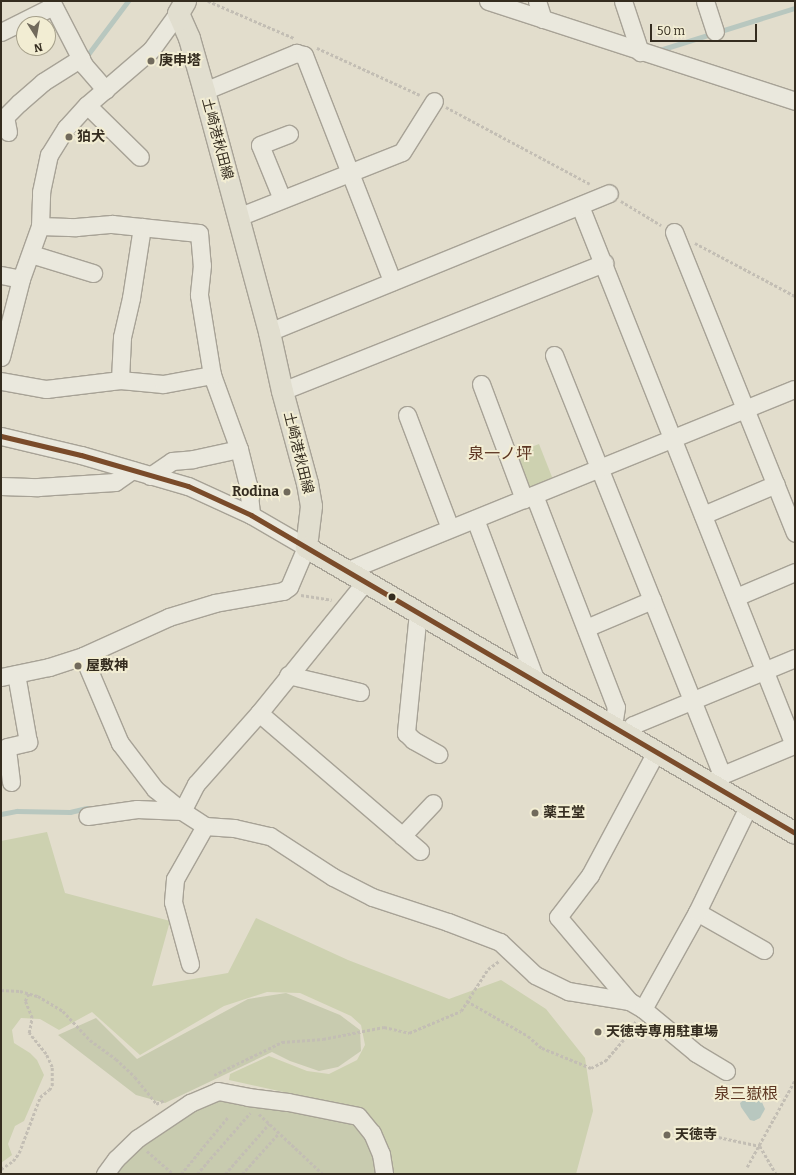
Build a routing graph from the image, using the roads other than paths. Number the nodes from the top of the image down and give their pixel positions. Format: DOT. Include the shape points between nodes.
graph roads {
  1 [pos="488,1"];
  2 [pos="537,1"];
  3 [pos="623,1"];
  4 [pos="705,1"];
  5 [pos="52,3"];
  6 [pos="182,7"];
  7 [pos="543,19"];
  8 [pos="715,31"];
  9 [pos="1,32"];
  10 [pos="640,52"];
  11 [pos="81,58"];
  12 [pos="106,90"];
  13 [pos="204,91"];
  14 [pos="434,101"];
  15 [pos="795,101"];
  16 [pos="88,105"];
  17 [pos="8,132"];
  18 [pos="289,134"];
  19 [pos="140,157"];
  20 [pos="349,172"];
  21 [pos="609,193"];
  22 [pos="282,199"];
  23 [pos="580,206"];
  24 [pos="238,217"];
  25 [pos="40,226"];
  26 [pos="142,228"];
  27 [pos="674,232"];
  28 [pos="31,254"];
  29 [pos="604,263"];
  30 [pos="93,273"];
  31 [pos="1,275"];
  32 [pos="21,278"];
  33 [pos="392,281"];
  34 [pos="269,332"];
  35 [pos="554,355"];
  36 [pos="1,357"];
  37 [pos="212,375"];
  38 [pos="120,380"];
  39 [pos="1,381"];
  40 [pos="481,384"];
  41 [pos="795,389"];
  42 [pos="282,391"];
  43 [pos="746,409"];
  44 [pos="407,416"];
  45 [pos="1,436"];
  46 [pos="672,439"];
  47 [pos="239,449"];
  48 [pos="599,469"];
  49 [pos="132,470"];
  50 [pos="150,476"];
  51 [pos="776,484"];
  52 [pos="1,486"];
  53 [pos="529,497"];
  54 [pos="251,515"];
  55 [pos="703,515"];
  56 [pos="475,519"];
  57 [pos="450,528"];
  58 [pos="795,532"];
  59 [pos="306,547"];
  60 [pos="346,571"];
  61 [pos="795,572"];
  62 [pos="365,582"];
  63 [pos="736,597"];
  64 [pos="652,600"];
  65 [pos="418,612"];
  66 [pos="586,628"];
  67 [pos="83,656"];
  68 [pos="795,658"];
  69 [pos="765,670"];
  70 [pos="9,675"];
  71 [pos="288,675"];
  72 [pos="536,681"];
  73 [pos="360,692"];
  74 [pos="692,700"];
  75 [pos="259,713"];
  76 [pos="619,730"];
  77 [pos="656,752"];
  78 [pos="438,754"];
  79 [pos="716,779"];
  80 [pos="11,782"];
  81 [pos="433,803"];
  82 [pos="749,805"];
  83 [pos="182,811"];
  84 [pos="87,816"];
  85 [pos="205,826"];
  86 [pos="795,833"];
  87 [pos="402,836"];
  88 [pos="420,851"];
  89 [pos="696,912"];
  90 [pos="764,950"];
  91 [pos="190,964"];
  92 [pos="636,1005"];
  93 [pos="726,1071"];
  94 [pos="106,1174"];
  95 [pos="384,1174"];
  1 -- 7 [label="street"];
  2 -- 7 [label="street"];
  3 -- 10 [label="street"];
  4 -- 8 [label="street"];
  5 -- 9 [label="street"];
  5 -- 11 [label="street"];
  6 -- 12 [label="street" via="151,50"];
  6 -- 13 [label="main road, 土崎港秋田線" via="188,38"];
  7 -- 10 [label="street"];
  10 -- 15 [label="street"];
  11 -- 12 [label="street"];
  11 -- 17 [label="street" via="44,82 14,107 5,117"];
  12 -- 16 [label="street"];
  13 -- 20 [label="street" via="296,53 304,55"];
  13 -- 24 [label="main road, 土崎港秋田線"];
  14 -- 20 [label="street" via="402,152"];
  16 -- 19 [label="street"];
  16 -- 25 [label="street" via="66,128 50,155 40,192"];
  18 -- 22 [label="street" via="260,146"];
  20 -- 22 [label="street"];
  20 -- 33 [label="street"];
  21 -- 23 [label="street"];
  22 -- 24 [label="street"];
  23 -- 29 [label="street"];
  23 -- 33 [label="street"];
  24 -- 34 [label="main road, 土崎港秋田線"];
  25 -- 26 [label="street" via="112,224"];
  25 -- 28 [label="street"];
  26 -- 37 [label="street" via="199,233 202,265 199,295"];
  26 -- 38 [label="street" via="122,338"];
  27 -- 43 [label="street"];
  28 -- 30 [label="street"];
  28 -- 32 [label="street"];
  29 -- 42 [label="street"];
  29 -- 46 [label="street"];
  31 -- 32 [label="street"];
  32 -- 36 [label="street"];
  33 -- 34 [label="street"];
  34 -- 42 [label="main road, 土崎港秋田線"];
  35 -- 48 [label="street"];
  37 -- 38 [label="street" via="163,384"];
  37 -- 47 [label="street"];
  38 -- 39 [label="street" via="46,389"];
  40 -- 53 [label="street"];
  41 -- 43 [label="street"];
  42 -- 59 [label="main road, 土崎港秋田線" via="311,506"];
  43 -- 46 [label="street"];
  43 -- 51 [label="street"];
  44 -- 57 [label="street"];
  45 -- 49 [label="street"];
  46 -- 48 [label="street"];
  46 -- 55 [label="street"];
  47 -- 50 [label="street" via="172,461"];
  47 -- 54 [label="street" via="248,485"];
  48 -- 53 [label="street"];
  48 -- 64 [label="street"];
  49 -- 50 [label="street"];
  49 -- 52 [label="street" via="114,482 38,487"];
  50 -- 54 [label="street" via="188,486"];
  51 -- 55 [label="street"];
  51 -- 58 [label="street"];
  53 -- 56 [label="street"];
  53 -- 66 [label="street"];
  54 -- 59 [label="street"];
  55 -- 63 [label="street"];
  56 -- 57 [label="street"];
  56 -- 72 [label="street"];
  57 -- 60 [label="street"];
  59 -- 60 [label="main road"];
  59 -- 67 [label="street" via="289,587 283,591 215,603 169,617"];
  60 -- 62 [label="main road"];
  61 -- 63 [label="street"];
  62 -- 65 [label="main road"];
  62 -- 71 [label="street"];
  63 -- 69 [label="street"];
  64 -- 66 [label="street"];
  64 -- 74 [label="street"];
  65 -- 72 [label="main road"];
  65 -- 78 [label="street" via="406,733 413,740"];
  66 -- 76 [label="street" via="616,707"];
  67 -- 70 [label="street" via="49,667"];
  67 -- 83 [label="street" via="120,743 155,789"];
  68 -- 69 [label="street"];
  69 -- 74 [label="street"];
  69 -- 79 [label="street" via="794,745"];
  70 -- 80 [label="street" via="28,742 7,747"];
  71 -- 73 [label="street"];
  71 -- 75 [label="street"];
  72 -- 76 [label="main road"];
  74 -- 76 [label="street"];
  74 -- 79 [label="street"];
  75 -- 83 [label="street" via="196,784"];
  75 -- 87 [label="street"];
  76 -- 77 [label="main road"];
  77 -- 79 [label="main road"];
  77 -- 92 [label="street" via="590,876 558,916"];
  79 -- 82 [label="main road"];
  81 -- 87 [label="street"];
  82 -- 86 [label="main road"];
  82 -- 89 [label="street"];
  83 -- 84 [label="street" via="137,809"];
  83 -- 85 [label="street"];
  85 -- 91 [label="street" via="175,879 173,902"];
  85 -- 92 [label="street" via="234,828 270,836 333,877 372,897 500,942 535,975 568,991"];
  87 -- 88 [label="street"];
  89 -- 90 [label="street"];
  89 -- 92 [label="street"];
  92 -- 93 [label="street" via="696,1053"];
  94 -- 95 [label="street" via="116,1159 135,1140 190,1103 218,1091 358,1116 372,1133 381,1154"];
}
